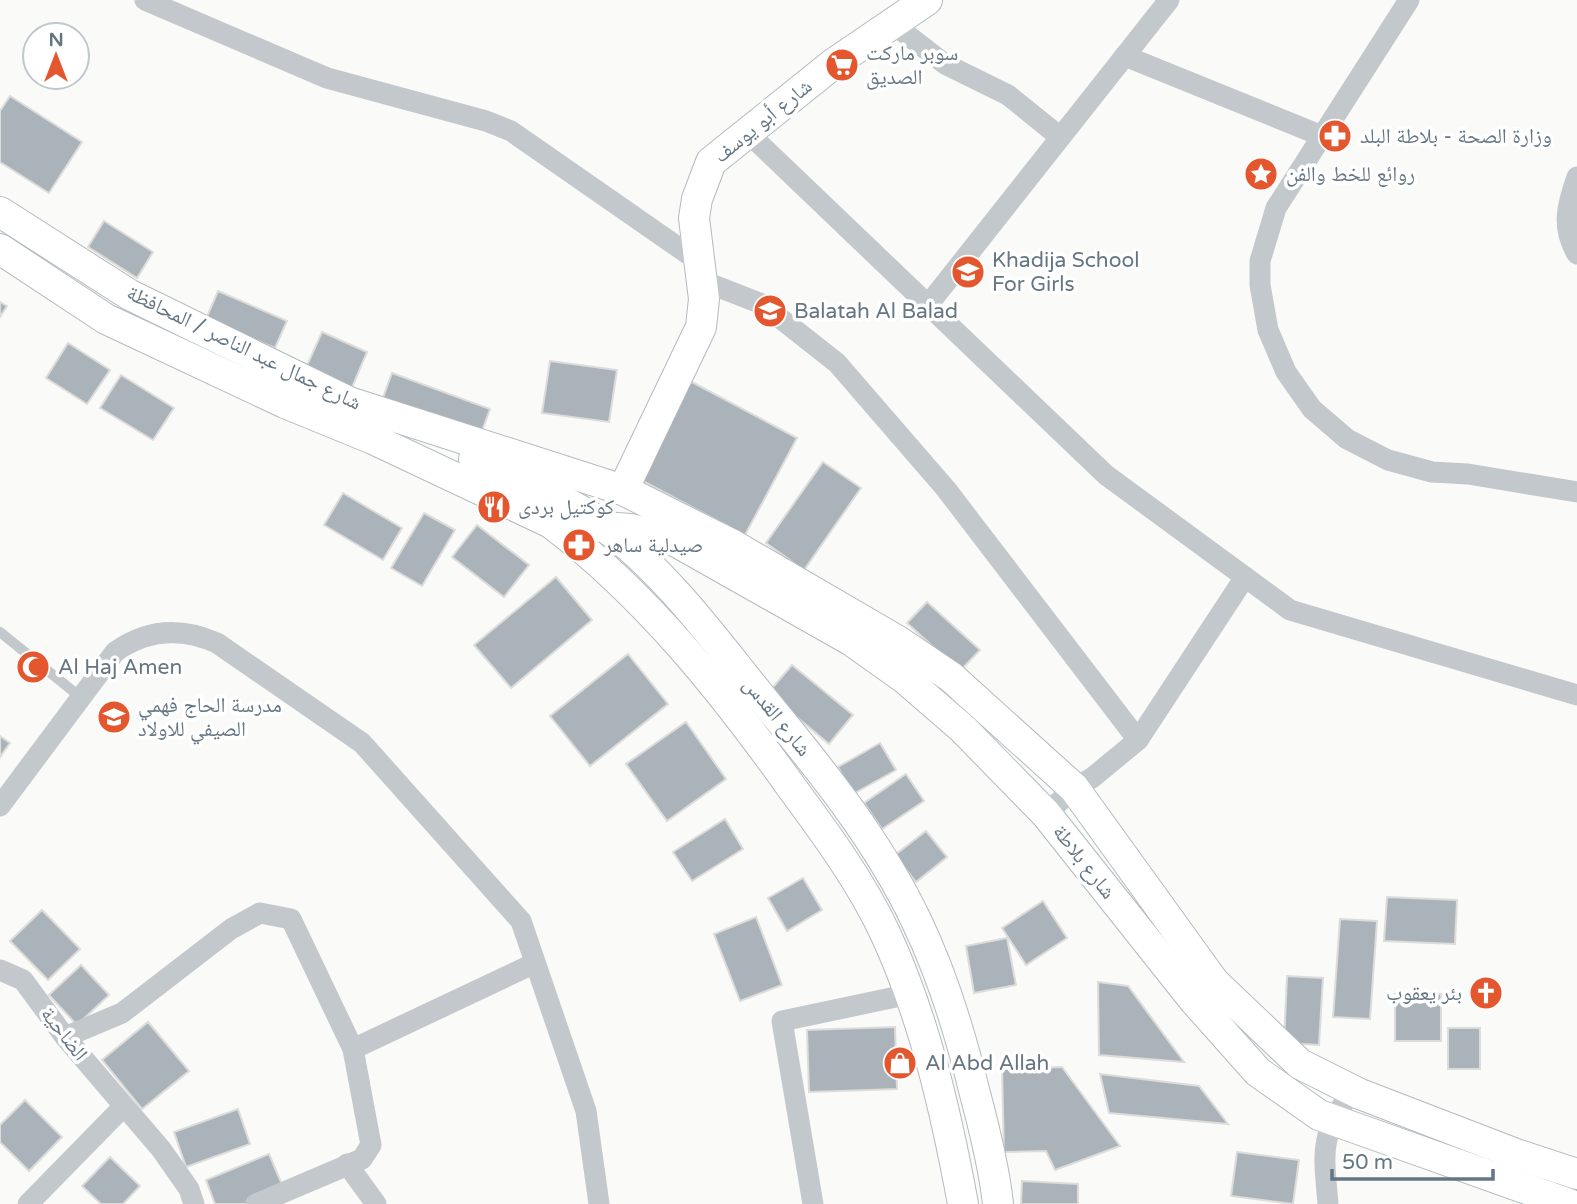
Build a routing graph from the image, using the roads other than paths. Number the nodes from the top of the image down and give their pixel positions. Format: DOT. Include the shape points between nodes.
graph roads {
  1 [pos="145,0"];
  2 [pos="927,0"];
  3 [pos="1169,0"];
  4 [pos="1409,0"];
  5 [pos="892,24"];
  6 [pos="1125,56"];
  7 [pos="747,132"];
  8 [pos="1322,136"];
  9 [pos="1060,137"];
  10 [pos="1577,177"];
  11 [pos="0,212"];
  12 [pos="0,249"];
  13 [pos="1577,254"];
  14 [pos="700,271"];
  15 [pos="928,305"];
  16 [pos="349,402"];
  17 [pos="623,490"];
  18 [pos="1577,492"];
  19 [pos="551,523"];
  20 [pos="598,527"];
  21 [pos="1245,577"];
  22 [pos="0,632"];
  23 [pos="1577,695"];
  24 [pos="79,696"];
  25 [pos="1138,740"];
  26 [pos="1074,788"];
  27 [pos="0,806"];
  28 [pos="1046,814"];
  29 [pos="535,964"];
  30 [pos="0,970"];
  31 [pos="23,980"];
  32 [pos="0,988"];
  33 [pos="910,994"];
  34 [pos="65,1037"];
  35 [pos="353,1049"];
  36 [pos="1352,1090"];
  37 [pos="124,1106"];
  38 [pos="1333,1120"];
  39 [pos="347,1164"];
  40 [pos="1577,1174"];
  41 [pos="28,1204"];
  42 [pos="194,1204"];
  43 [pos="256,1204"];
  44 [pos="376,1204"];
  45 [pos="599,1204"];
  46 [pos="813,1204"];
  47 [pos="962,1204"];
  48 [pos="998,1204"];
  49 [pos="1328,1204"];
  50 [pos="1569,1204"];
  1 -- 14 [label="street" via="327,78 511,131"];
  2 -- 5 [label="main road, شارع أبو يوسف"];
  3 -- 6 [label="street"];
  4 -- 8 [label="street"];
  5 -- 7 [label="main road, شارع أبو يوسف"];
  5 -- 9 [label="street" via="945,64 1008,95"];
  6 -- 8 [label="street"];
  6 -- 9 [label="street"];
  7 -- 14 [label="main road, شارع أبو يوسف" via="710,162 702,180 694,218"];
  7 -- 15 [label="street"];
  8 -- 18 [label="street" via="1276,208 1260,261 1268,330 1286,372 1312,409 1347,439 1388,460 1432,472"];
  9 -- 15 [label="street"];
  10 -- 13 [label="street" via="1565,220"];
  11 -- 16 [label="main road, شارع جمال عبد الناصر / المحافظة" via="130,295"];
  12 -- 19 [label="main road, شارع جمال عبد الناصر / المحافظة" via="106,319"];
  14 -- 17 [label="main road, شارع أبو يوسف" via="701,327"];
  14 -- 25 [label="street" via="762,304 837,363 946,489"];
  15 -- 21 [label="street" via="1107,475"];
  16 -- 17 [label="main road, شارع جمال عبد الناصر / المحافظة"];
  16 -- 20 [label="main road, شارع القدس" via="543,490"];
  17 -- 26 [label="main road, شارع بلاطة" via="733,545 898,640 951,677"];
  19 -- 20 [label="main road, شارع جمال عبد الناصر / المحافظة"];
  19 -- 33 [label="main road, شارع القدس" via="613,573 686,650 771,758 833,844 885,933"];
  20 -- 28 [label="main road, شارع بلاطة" via="668,537 852,640 963,729"];
  20 -- 48 [label="main road, شارع القدس" via="702,623 841,797 885,864 916,919 960,1035"];
  21 -- 23 [label="street" via="1290,610"];
  21 -- 25 [label="street"];
  22 -- 24 [label="lane"];
  24 -- 27 [label="street"];
  24 -- 29 [label="street" via="115,652 142,637 172,631 216,643 362,743 521,921"];
  25 -- 26 [label="street"];
  26 -- 28 [label="street"];
  26 -- 36 [label="main road, شارع بلاطة" via="1214,982 1300,1063"];
  28 -- 38 [label="main road, شارع بلاطة" via="1193,999 1258,1072"];
  29 -- 35 [label="street"];
  29 -- 45 [label="street" via="586,1111"];
  30 -- 31 [label="street"];
  31 -- 32 [label="street"];
  31 -- 34 [label="street, الضاحية"];
  33 -- 46 [label="street" via="782,1021"];
  33 -- 47 [label="main road, شارع القدس" via="927,1047"];
  34 -- 35 [label="street" via="122,1013 231,929 260,913 291,919"];
  34 -- 37 [label="street, الضاحية"];
  35 -- 39 [label="street" via="371,1145 362,1158"];
  36 -- 38 [label="street"];
  36 -- 40 [label="main road, شارع بلاطة"];
  37 -- 41 [label="street"];
  37 -- 42 [label="street, الضاحية" via="161,1149"];
  38 -- 49 [label="street" via="1324,1143"];
  38 -- 50 [label="main road, شارع بلاطة"];
  39 -- 43 [label="street"];
  39 -- 44 [label="street"];
}
